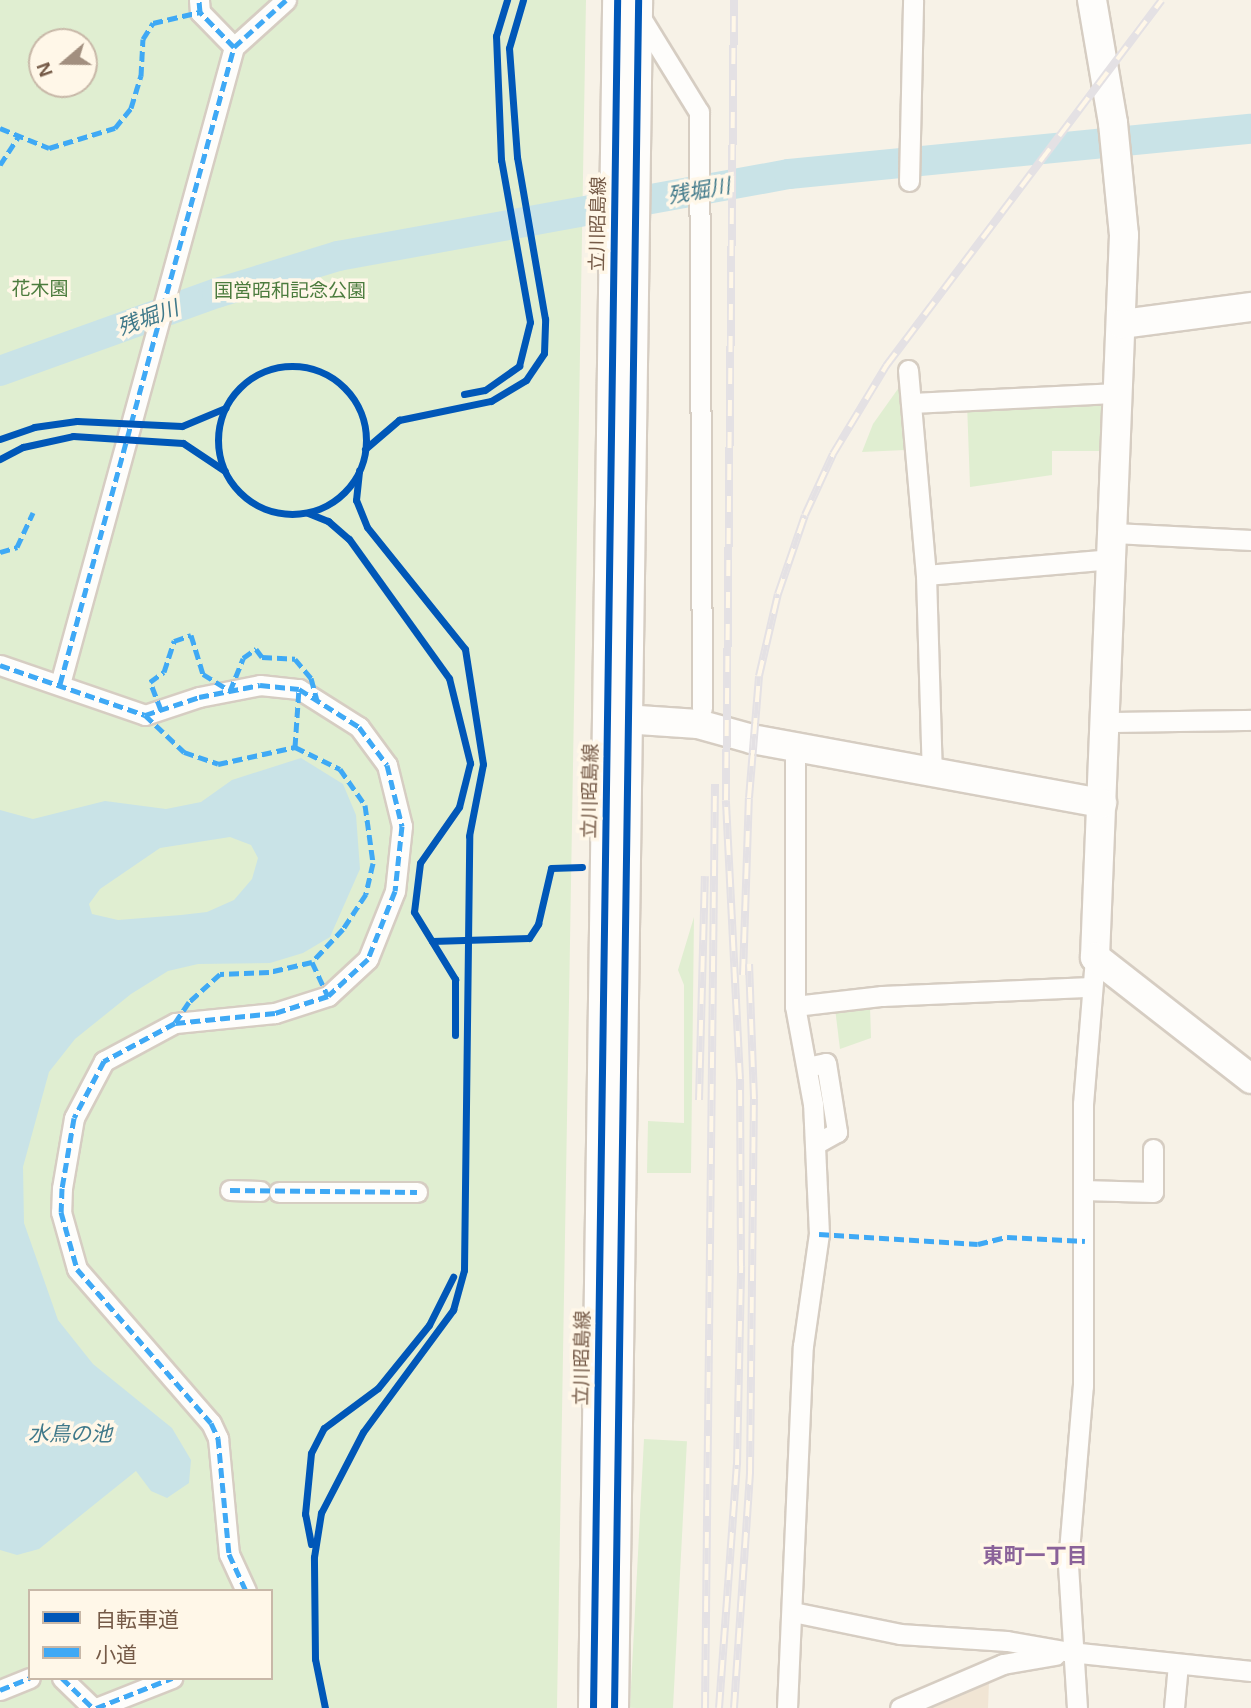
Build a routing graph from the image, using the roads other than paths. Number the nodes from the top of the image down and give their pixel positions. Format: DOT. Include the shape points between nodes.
graph roads {
  1 [pos="200,0"];
  2 [pos="286,0"];
  3 [pos="913,0"];
  4 [pos="1092,0"];
  5 [pos="631,4"];
  6 [pos="234,47"];
  7 [pos="909,181"];
  8 [pos="1251,307"];
  9 [pos="1122,324"];
  10 [pos="908,370"];
  11 [pos="1119,393"];
  12 [pos="911,403"];
  13 [pos="1251,540"];
  14 [pos="1113,546"];
  15 [pos="926,575"];
  16 [pos="0,665"];
  17 [pos="60,684"];
  18 [pos="702,708"];
  19 [pos="617,718"];
  20 [pos="1251,720"];
  21 [pos="1106,722"];
  22 [pos="795,747"];
  23 [pos="932,772"];
  24 [pos="1102,803"];
  25 [pos="1095,957"];
  26 [pos="1091,987"];
  27 [pos="795,1006"];
  28 [pos="1251,1079"];
  29 [pos="1153,1149"];
  30 [pos="230,1190"];
  31 [pos="1083,1190"];
  32 [pos="416,1192"];
  33 [pos="245,1589"];
  34 [pos="793,1612"];
  35 [pos="1070,1653"];
  36 [pos="1178,1664"];
  37 [pos="1251,1671"];
  38 [pos="28,1679"];
  39 [pos="64,1680"];
  40 [pos="167,1680"];
  41 [pos="0,1690"];
  42 [pos="94,1708"];
  43 [pos="593,1708"];
  44 [pos="614,1708"];
  45 [pos="788,1708"];
  46 [pos="900,1708"];
  47 [pos="1077,1708"];
  48 [pos="1174,1708"];
  1 -- 6 [label="street" via="200,12"];
  2 -- 6 [label="street"];
  3 -- 7 [label="street"];
  4 -- 9 [label="main road" via="1119,169 1124,235"];
  5 -- 18 [label="street" via="699,112"];
  5 -- 19 [label="main road, 立川昭島線"];
  6 -- 17 [label="street"];
  8 -- 9 [label="main road"];
  9 -- 11 [label="main road"];
  10 -- 12 [label="street"];
  11 -- 12 [label="street"];
  11 -- 14 [label="main road"];
  12 -- 15 [label="street"];
  13 -- 14 [label="street"];
  14 -- 15 [label="street"];
  14 -- 21 [label="main road"];
  15 -- 23 [label="street"];
  16 -- 17 [label="street"];
  17 -- 33 [label="street" via="145,715 199,697 260,685 299,689 359,727 387,765 402,826 395,891 368,959 349,979 328,996 275,1013 175,1023 104,1061 74,1118 61,1212 77,1269 211,1423 218,1438 229,1554"];
  19 -- 22 [label="main road" via="698,724"];
  19 -- 43 [label="main road, 立川昭島線"];
  19 -- 44 [label="main road, 立川昭島線"];
  20 -- 21 [label="street"];
  21 -- 24 [label="main road"];
  22 -- 23 [label="main road"];
  22 -- 27 [label="street"];
  23 -- 24 [label="main road"];
  24 -- 25 [label="main road"];
  25 -- 26 [label="street"];
  25 -- 28 [label="main road"];
  26 -- 27 [label="street" via="882,996"];
  26 -- 31 [label="street"];
  27 -- 34 [label="street" via="817,1143 819,1234 803,1346"];
  29 -- 31 [label="street" via="1153,1192"];
  30 -- 32 [label="street"];
  31 -- 35 [label="street" via="1086,1308 1069,1563"];
  34 -- 35 [label="street" via="900,1634 1007,1641"];
  34 -- 45 [label="street"];
  35 -- 36 [label="street"];
  35 -- 46 [label="street" via="1003,1664"];
  35 -- 47 [label="street"];
  36 -- 37 [label="street"];
  36 -- 48 [label="street"];
  38 -- 41 [label="street"];
  39 -- 42 [label="street"];
  40 -- 42 [label="street"];
}
